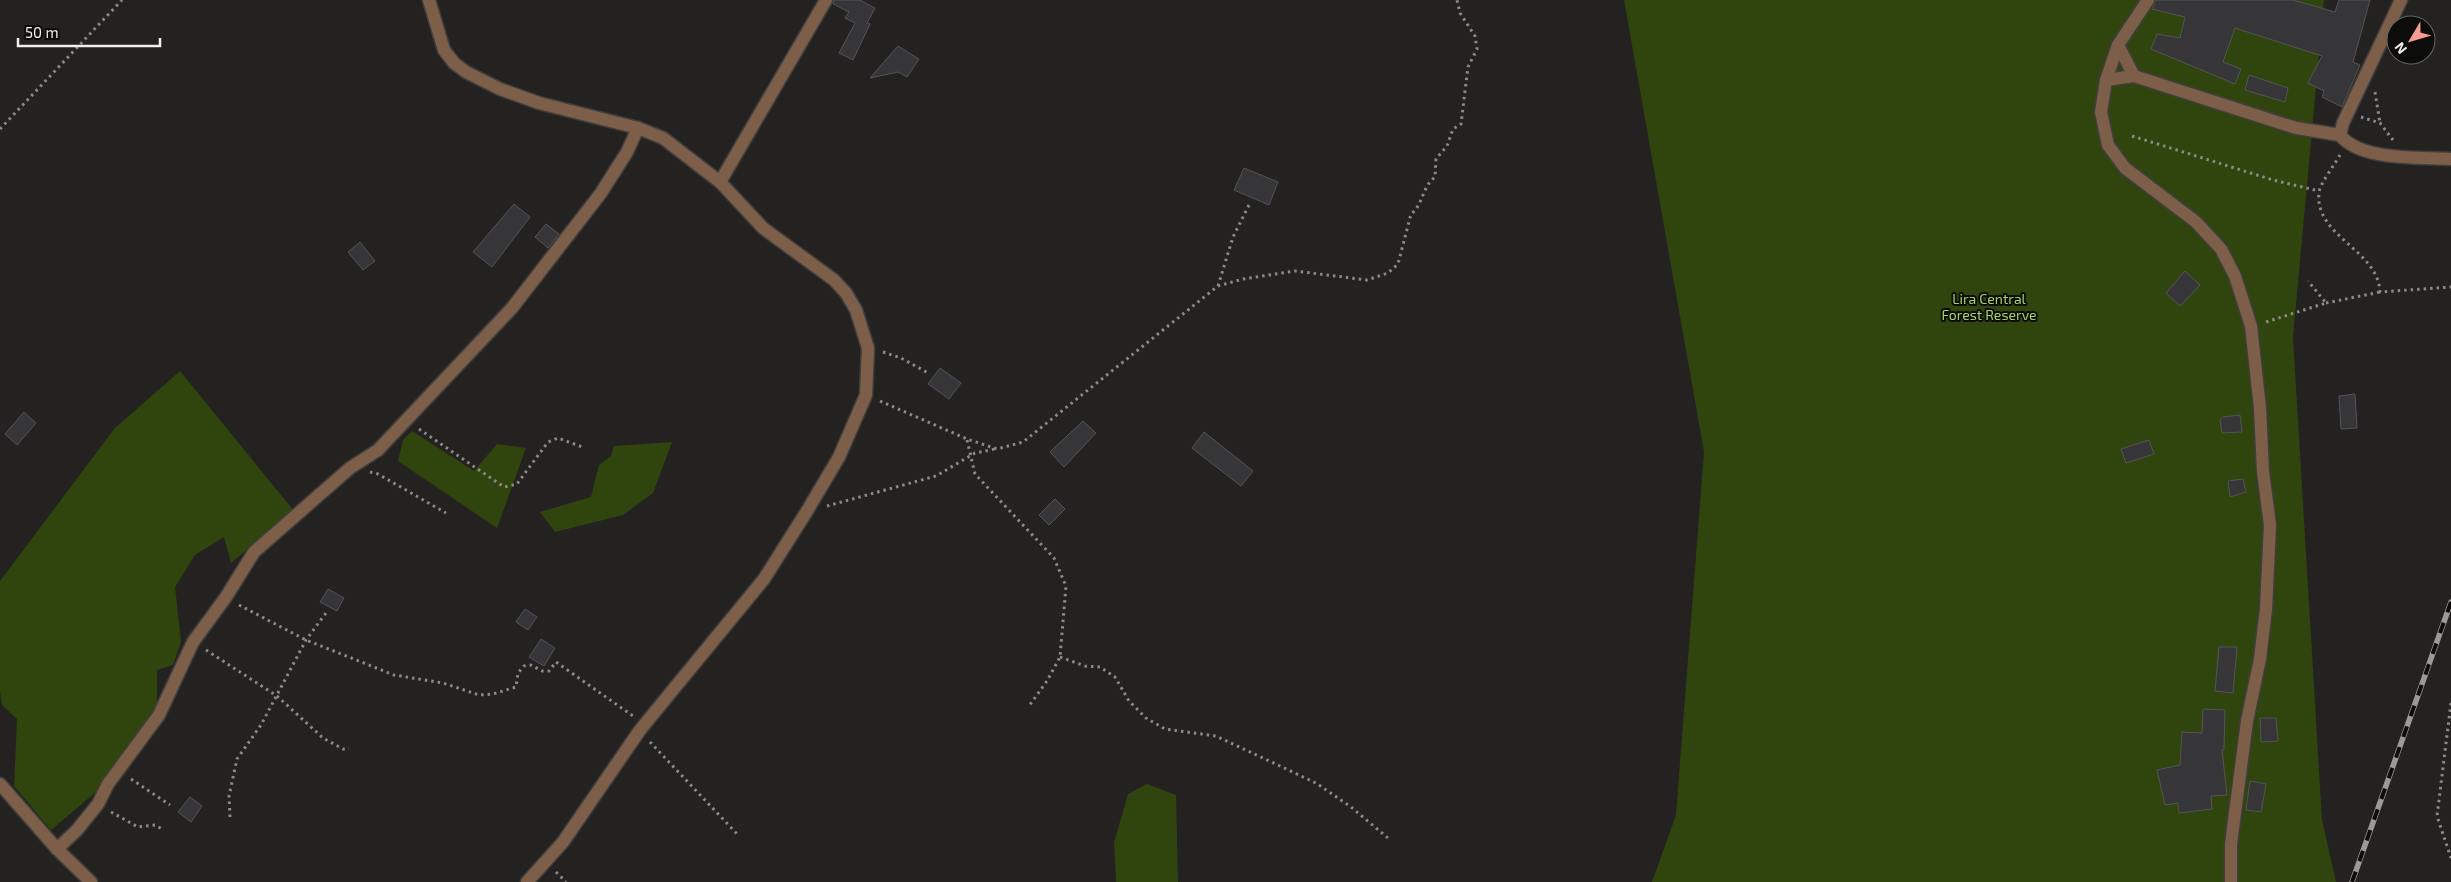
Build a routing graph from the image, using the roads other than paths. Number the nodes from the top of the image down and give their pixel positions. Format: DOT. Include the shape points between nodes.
graph roads {
  1 [pos="429,0"];
  2 [pos="826,0"];
  3 [pos="2148,0"];
  4 [pos="2401,0"];
  5 [pos="2118,46"];
  6 [pos="2134,76"];
  7 [pos="2106,80"];
  8 [pos="638,128"];
  9 [pos="2343,139"];
  10 [pos="2451,158"];
  11 [pos="720,182"];
  12 [pos="0,784"];
  13 [pos="57,850"];
  14 [pos="91,882"];
  15 [pos="527,882"];
  16 [pos="2231,882"];
  1 -- 8 [label="street" via="444,50 466,72 500,89 539,102"];
  2 -- 11 [label="street"];
  3 -- 5 [label="street"];
  4 -- 9 [label="street" via="2349,112"];
  5 -- 6 [label="street"];
  5 -- 7 [label="street"];
  6 -- 7 [label="street"];
  6 -- 9 [label="street" via="2296,128"];
  7 -- 16 [label="street" via="2101,112 2108,145 2125,168 2196,222 2221,249 2235,276 2251,326 2270,525 2266,609 2230,844"];
  8 -- 11 [label="street" via="663,138"];
  8 -- 13 [label="street" via="601,193 512,308 378,450 350,468 254,552 193,642 159,715 108,784 98,804"];
  9 -- 10 [label="street" via="2360,150 2375,153"];
  11 -- 15 [label="street" via="763,228 834,280 846,293 856,310 868,348 866,395 840,457 764,579 642,727 563,842"];
  12 -- 13 [label="street"];
  13 -- 14 [label="street"];
}
